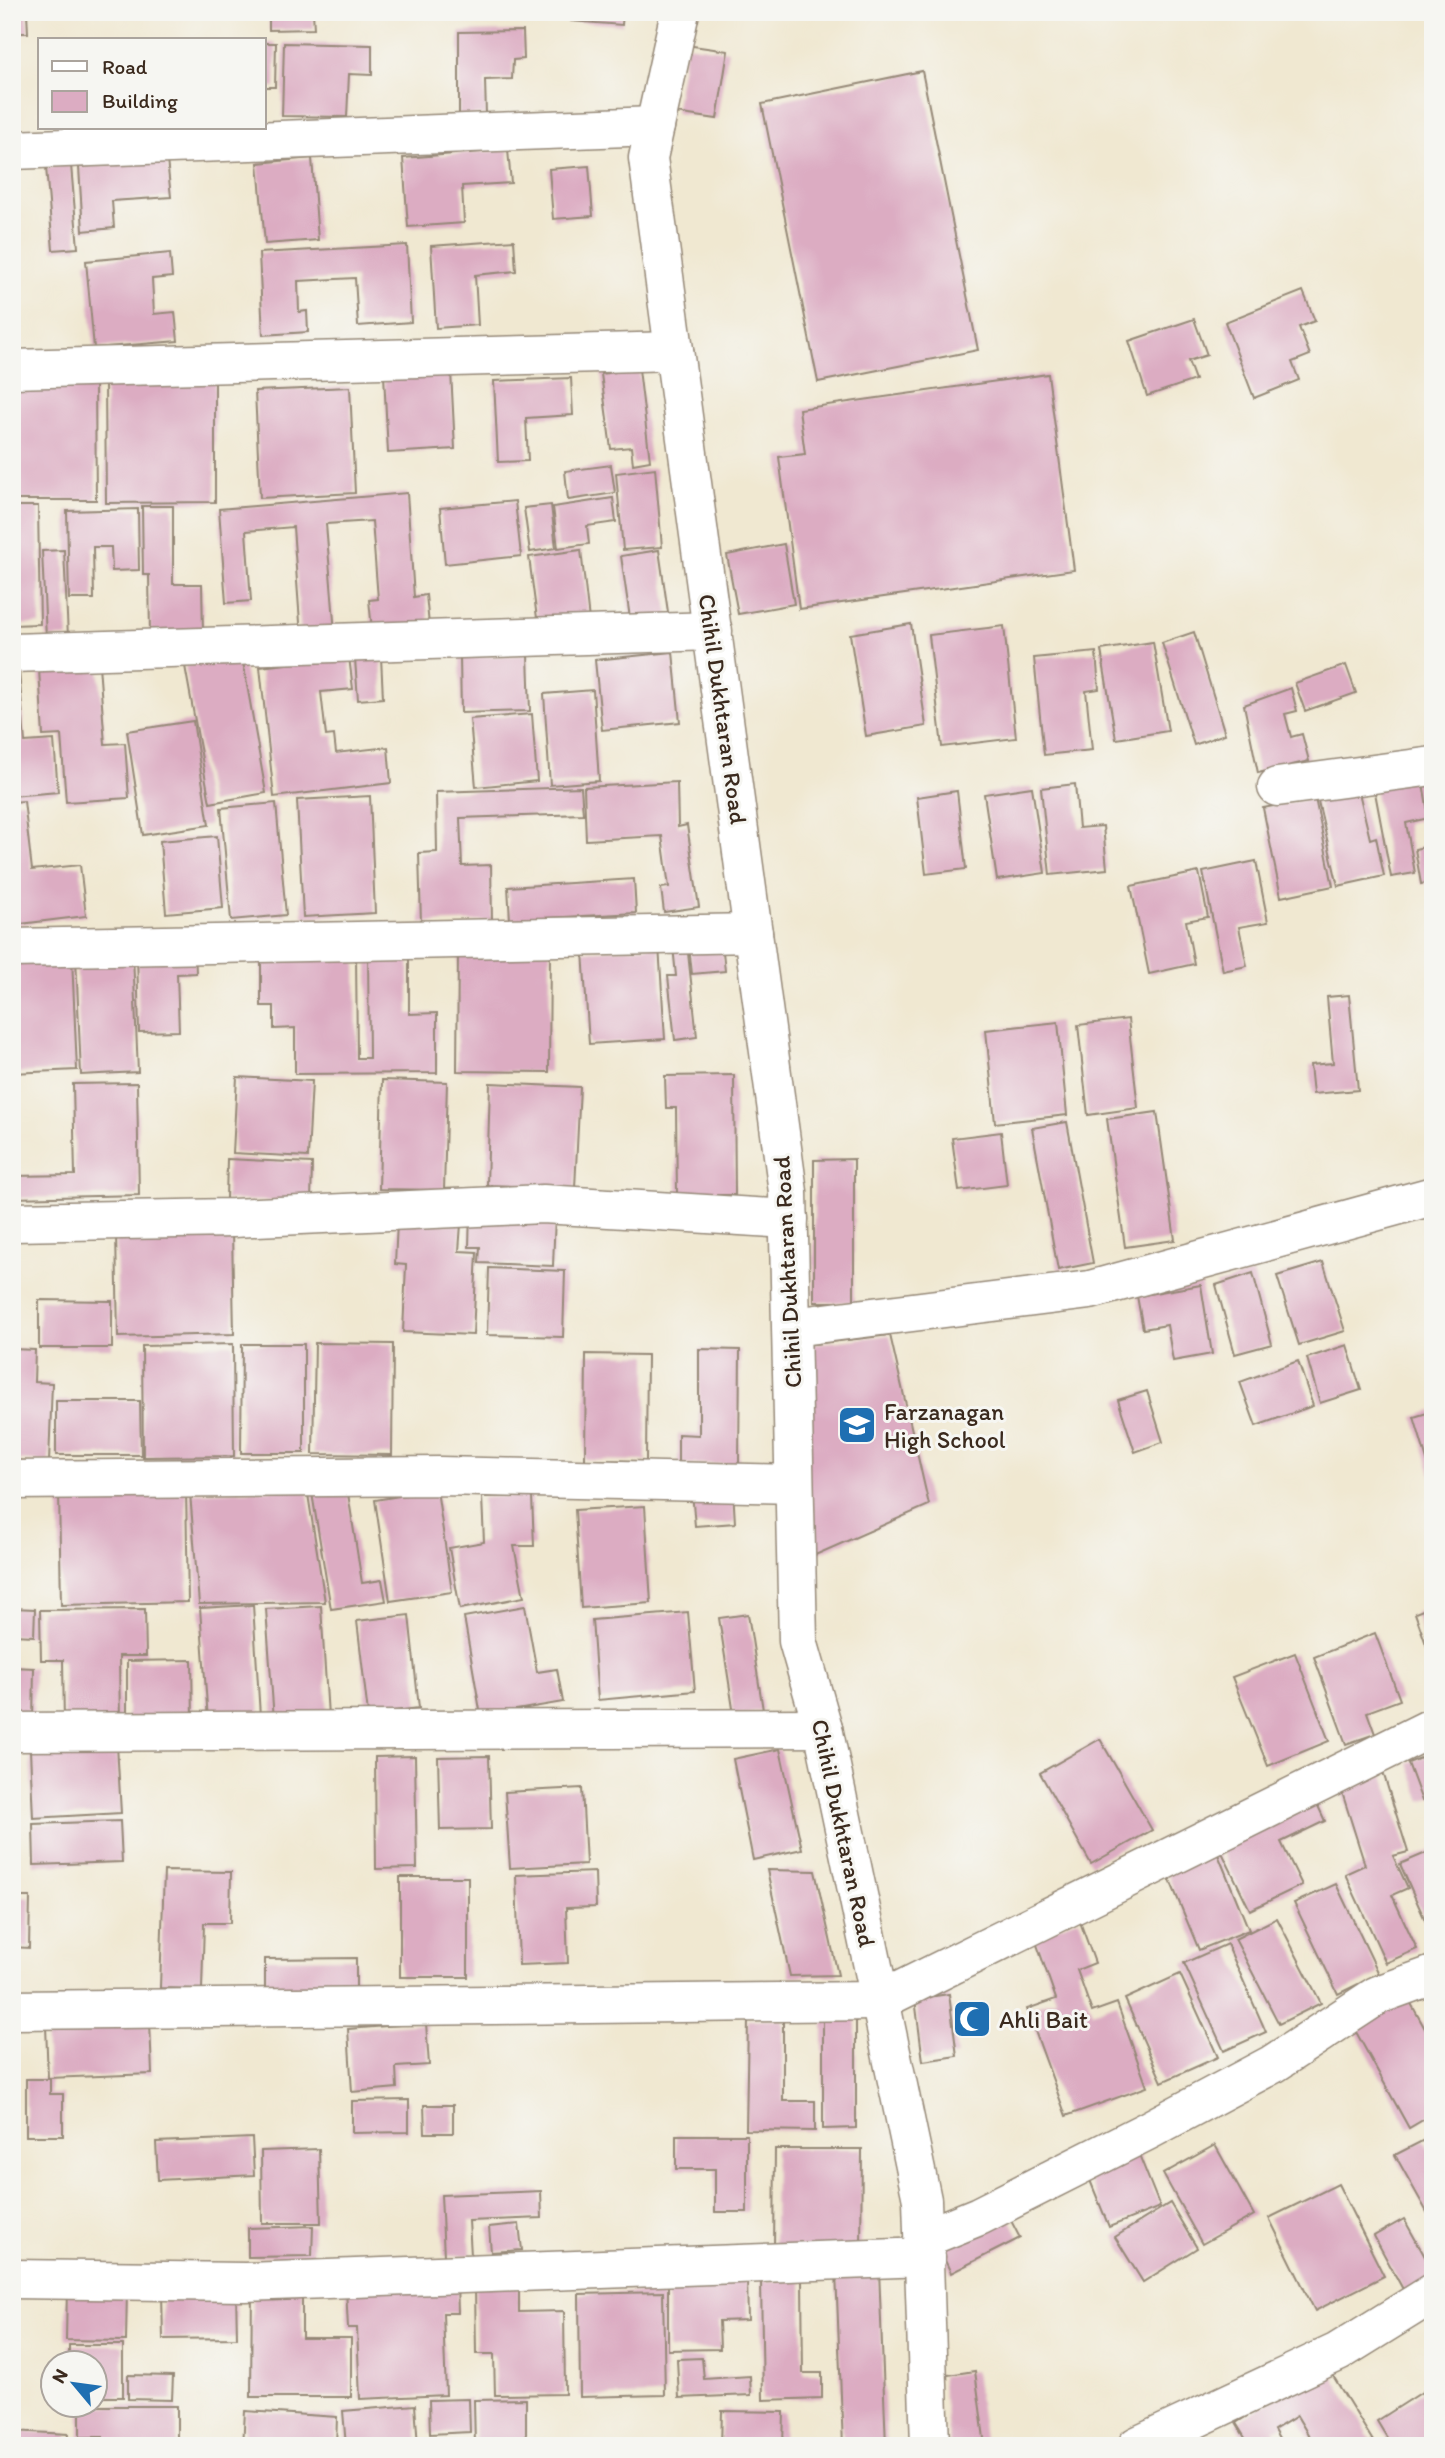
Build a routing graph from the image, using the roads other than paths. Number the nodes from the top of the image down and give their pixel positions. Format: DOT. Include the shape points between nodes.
graph roads {
  1 [pos="680,12"];
  2 [pos="655,126"];
  3 [pos="12,150"];
  4 [pos="674,351"];
  5 [pos="12,369"];
  6 [pos="713,631"];
  7 [pos="12,653"];
  8 [pos="1433,766"];
  9 [pos="1277,787"];
  10 [pos="753,933"];
  11 [pos="12,948"];
  12 [pos="1433,1196"];
  13 [pos="789,1219"];
  14 [pos="12,1222"];
  15 [pos="792,1327"];
  16 [pos="12,1480"];
  17 [pos="794,1484"];
  18 [pos="1433,1727"];
  19 [pos="823,1728"];
  20 [pos="12,1732"];
  21 [pos="1433,1975"];
  22 [pos="878,2001"];
  23 [pos="12,2010"];
  24 [pos="925,2248"];
  25 [pos="12,2279"];
  26 [pos="1433,2293"];
  27 [pos="930,2446"];
  28 [pos="1137,2446"];
  1 -- 2 [label="street, Chihil Dukhtaran Road"];
  2 -- 3 [label="street"];
  2 -- 4 [label="street, Chihil Dukhtaran Road" via="648,158"];
  4 -- 5 [label="street"];
  4 -- 6 [label="street, Chihil Dukhtaran Road"];
  6 -- 7 [label="street"];
  6 -- 10 [label="street, Chihil Dukhtaran Road"];
  8 -- 9 [label="street"];
  10 -- 11 [label="street"];
  10 -- 13 [label="street, Chihil Dukhtaran Road"];
  12 -- 15 [label="street" via="1090,1290"];
  13 -- 14 [label="street" via="543,1204"];
  13 -- 15 [label="street, Chihil Dukhtaran Road"];
  15 -- 17 [label="street, Chihil Dukhtaran Road"];
  16 -- 17 [label="street" via="440,1476"];
  17 -- 19 [label="street, Chihil Dukhtaran Road" via="798,1641"];
  18 -- 22 [label="street"];
  19 -- 20 [label="street"];
  19 -- 22 [label="street, Chihil Dukhtaran Road"];
  21 -- 24 [label="street" via="1378,1995 1273,2064"];
  22 -- 23 [label="street"];
  22 -- 24 [label="street, Chihil Dukhtaran Road" via="922,2200"];
  24 -- 25 [label="street" via="245,2282"];
  24 -- 27 [label="street, Chihil Dukhtaran Road"];
  26 -- 28 [label="street" via="1338,2351"];
}
